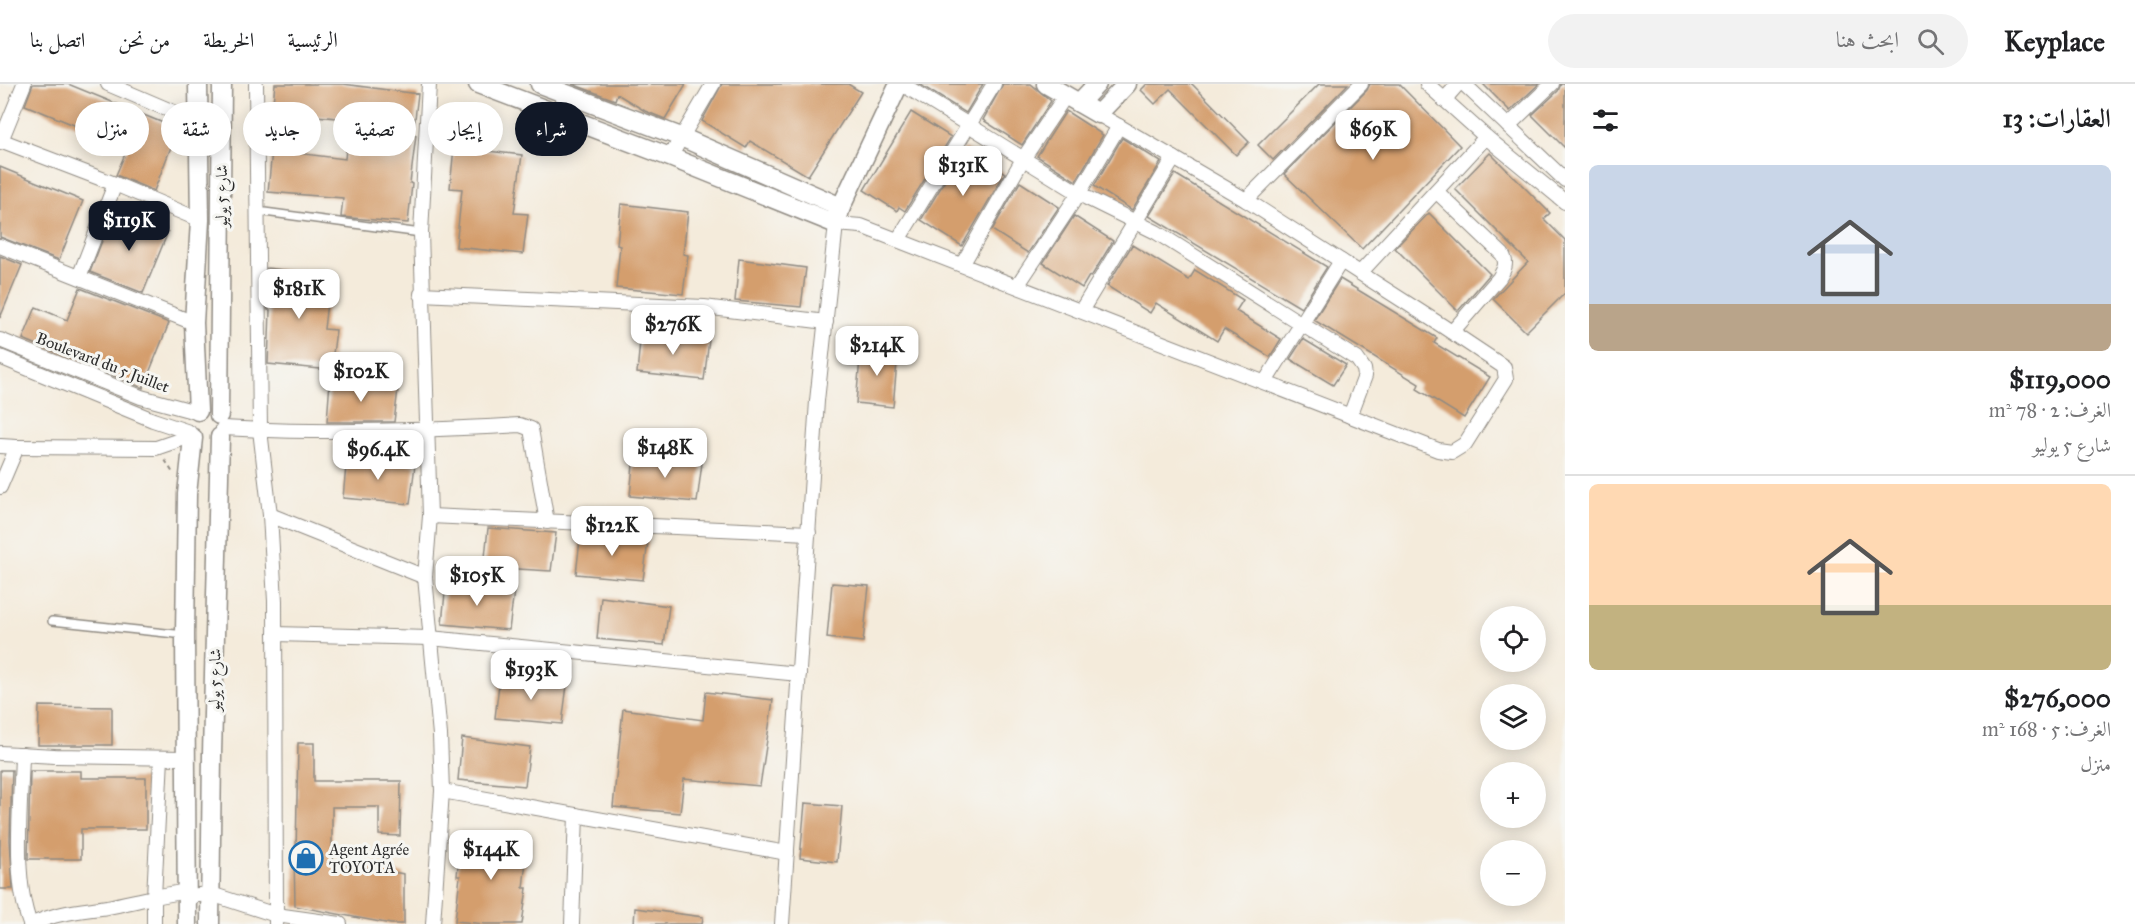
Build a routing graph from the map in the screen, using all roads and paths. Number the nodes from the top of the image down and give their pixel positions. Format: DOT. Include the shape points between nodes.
graph roads {
  1 [pos="24,84"];
  2 [pos="108,84"];
  3 [pos="198,84"];
  4 [pos="222,84"];
  5 [pos="256,84"];
  6 [pos="429,84"];
  7 [pos="478,84"];
  8 [pos="540,84"];
  9 [pos="713,84"];
  10 [pos="901,84"];
  11 [pos="994,84"];
  12 [pos="1046,84"];
  13 [pos="1097,84"];
  14 [pos="1127,84"];
  15 [pos="1361,84"];
  16 [pos="1427,84"];
  17 [pos="1458,84"];
  18 [pos="1464,84"];
  19 [pos="1552,84"];
  20 [pos="1072,99"];
  21 [pos="1444,100"];
  22 [pos="198,102"];
  23 [pos="161,106"];
  24 [pos="1098,114"];
  25 [pos="968,125"];
  26 [pos="1119,126"];
  27 [pos="1508,126"];
  28 [pos="681,137"];
  29 [pos="1486,138"];
  30 [pos="0,141"];
  31 [pos="199,156"];
  32 [pos="670,156"];
  33 [pos="1174,158"];
  34 [pos="1023,159"];
  35 [pos="1565,180"];
  36 [pos="116,184"];
  37 [pos="1436,191"];
  38 [pos="1078,193"];
  39 [pos="1246,201"];
  40 [pos="1565,202"];
  41 [pos="257,211"];
  42 [pos="838,216"];
  43 [pos="200,220"];
  44 [pos="1134,221"];
  45 [pos="421,233"];
  46 [pos="898,240"];
  47 [pos="0,246"];
  48 [pos="1341,261"];
  49 [pos="962,265"];
  50 [pos="1360,273"];
  51 [pos="79,277"];
  52 [pos="1017,286"];
  53 [pos="421,294"];
  54 [pos="1081,311"];
  55 [pos="826,322"];
  56 [pos="1300,323"];
  57 [pos="194,324"];
  58 [pos="1452,332"];
  59 [pos="0,340"];
  60 [pos="0,357"];
  61 [pos="1265,382"];
  62 [pos="197,411"];
  63 [pos="1350,416"];
  64 [pos="221,426"];
  65 [pos="260,430"];
  66 [pos="426,430"];
  67 [pos="191,435"];
  68 [pos="0,446"];
  69 [pos="17,447"];
  70 [pos="156,448"];
  71 [pos="0,487"];
  72 [pos="187,494"];
  73 [pos="270,515"];
  74 [pos="430,516"];
  75 [pos="547,522"];
  76 [pos="809,533"];
  77 [pos="425,577"];
  78 [pos="52,621"];
  79 [pos="275,634"];
  80 [pos="185,635"];
  81 [pos="430,638"];
  82 [pos="799,674"];
  83 [pos="0,753"];
  84 [pos="22,754"];
  85 [pos="161,758"];
  86 [pos="184,758"];
  87 [pos="442,791"];
  88 [pos="576,815"];
  89 [pos="787,853"];
  90 [pos="187,893"];
  91 [pos="211,894"];
  92 [pos="154,897"];
  93 [pos="75,917"];
  94 [pos="276,920"];
  95 [pos="31,924"];
  96 [pos="154,924"];
  97 [pos="187,924"];
  98 [pos="210,924"];
  99 [pos="340,924"];
  100 [pos="433,924"];
  101 [pos="572,924"];
  102 [pos="782,924"];
  1 -- 30 [label="street"];
  2 -- 23 [label="street"];
  3 -- 22 [label="main road, شارع 5 يوليو"];
  4 -- 64 [label="main road, شارع 5 يوليو"];
  5 -- 41 [label="street"];
  6 -- 45 [label="street"];
  7 -- 32 [label="main road"];
  8 -- 28 [label="main road"];
  9 -- 28 [label="street"];
  10 -- 25 [label="street"];
  10 -- 42 [label="main road"];
  11 -- 25 [label="street"];
  12 -- 20 [label="main road"];
  13 -- 20 [label="main road"];
  14 -- 24 [label="main road"];
  15 -- 39 [label="street"];
  16 -- 21 [label="street"];
  17 -- 21 [label="street"];
  18 -- 27 [label="street"];
  19 -- 27 [label="street"];
  20 -- 24 [label="main road"];
  20 -- 34 [label="street"];
  21 -- 29 [label="street"];
  24 -- 26 [label="street"];
  25 -- 34 [label="street"];
  25 -- 46 [label="street"];
  26 -- 33 [label="street"];
  26 -- 38 [label="street"];
  27 -- 35 [label="street"];
  28 -- 32 [label="street"];
  28 -- 42 [label="main road"];
  29 -- 37 [label="street"];
  29 -- 40 [label="street"];
  30 -- 36 [label="street"];
  31 -- 43 [label="main road, شارع 5 يوليو"];
  32 -- 42 [label="main road"];
  33 -- 39 [label="street"];
  33 -- 44 [label="street"];
  34 -- 38 [label="street"];
  34 -- 49 [label="street"];
  36 -- 43 [label="street"];
  36 -- 51 [label="street"];
  37 -- 50 [label="street"];
  37 -- 58 [label="street" via="1505,260 1498,278"];
  38 -- 44 [label="street"];
  38 -- 52 [label="street"];
  39 -- 48 [label="street"];
  41 -- 45 [label="lane"];
  41 -- 65 [label="street"];
  42 -- 46 [label="street"];
  42 -- 55 [label="street"];
  43 -- 57 [label="main road, شارع 5 يوليو"];
  44 -- 54 [label="street"];
  44 -- 56 [label="street"];
  45 -- 53 [label="street"];
  46 -- 49 [label="street"];
  47 -- 51 [label="street"];
  48 -- 50 [label="street"];
  48 -- 56 [label="street"];
  49 -- 52 [label="street"];
  50 -- 58 [label="street"];
  51 -- 57 [label="street"];
  52 -- 54 [label="street"];
  53 -- 55 [label="street" via="704,307"];
  53 -- 66 [label="street"];
  54 -- 61 [label="street"];
  55 -- 76 [label="street"];
  56 -- 61 [label="street"];
  56 -- 63 [label="street" via="1361,363 1365,376"];
  57 -- 62 [label="main road, شارع 5 يوليو"];
  58 -- 63 [label="street" via="1504,367 1506,379 1463,446 1452,452 1438,450"];
  59 -- 62 [label="street, Boulevard du 5 Juillet" via="141,397"];
  60 -- 67 [label="street"];
  61 -- 63 [label="street"];
  62 -- 64 [label="main road" via="210,409"];
  62 -- 67 [label="main road" via="189,421"];
  64 -- 65 [label="street"];
  64 -- 67 [label="main road" via="216,440 207,444"];
  64 -- 91 [label="main road, شارع 5 يوليو"];
  65 -- 66 [label="street"];
  65 -- 73 [label="street"];
  66 -- 74 [label="street"];
  66 -- 75 [label="street" via="520,425 531,429"];
  67 -- 70 [label="street"];
  67 -- 72 [label="main road, شارع 5 يوليو"];
  68 -- 69 [label="street"];
  69 -- 70 [label="street"];
  69 -- 71 [label="street"];
  70 -- 72 [label="path"];
  72 -- 80 [label="main road, شارع 5 يوليو"];
  73 -- 77 [label="street"];
  73 -- 79 [label="street"];
  74 -- 75 [label="street"];
  74 -- 77 [label="street"];
  75 -- 76 [label="street"];
  76 -- 82 [label="street"];
  77 -- 81 [label="street"];
  78 -- 80 [label="lane"];
  79 -- 81 [label="street"];
  79 -- 94 [label="street"];
  80 -- 86 [label="main road, شارع 5 يوليو"];
  81 -- 82 [label="street"];
  81 -- 87 [label="street" via="441,735"];
  82 -- 89 [label="street"];
  83 -- 84 [label="street"];
  84 -- 85 [label="street"];
  84 -- 95 [label="street" via="19,849 25,912"];
  85 -- 86 [label="street"];
  85 -- 92 [label="street"];
  86 -- 90 [label="main road, شارع 5 يوليو"];
  87 -- 88 [label="street"];
  87 -- 100 [label="street"];
  88 -- 89 [label="street"];
  88 -- 101 [label="street"];
  89 -- 102 [label="street"];
  90 -- 91 [label="street"];
  90 -- 92 [label="street"];
  90 -- 97 [label="main road, شارع 5 يوليو"];
  91 -- 94 [label="street"];
  91 -- 98 [label="main road, شارع 5 يوليو"];
  92 -- 93 [label="street"];
  92 -- 96 [label="street"];
  93 -- 95 [label="street" via="43,919"];
  94 -- 99 [label="street"];
}
